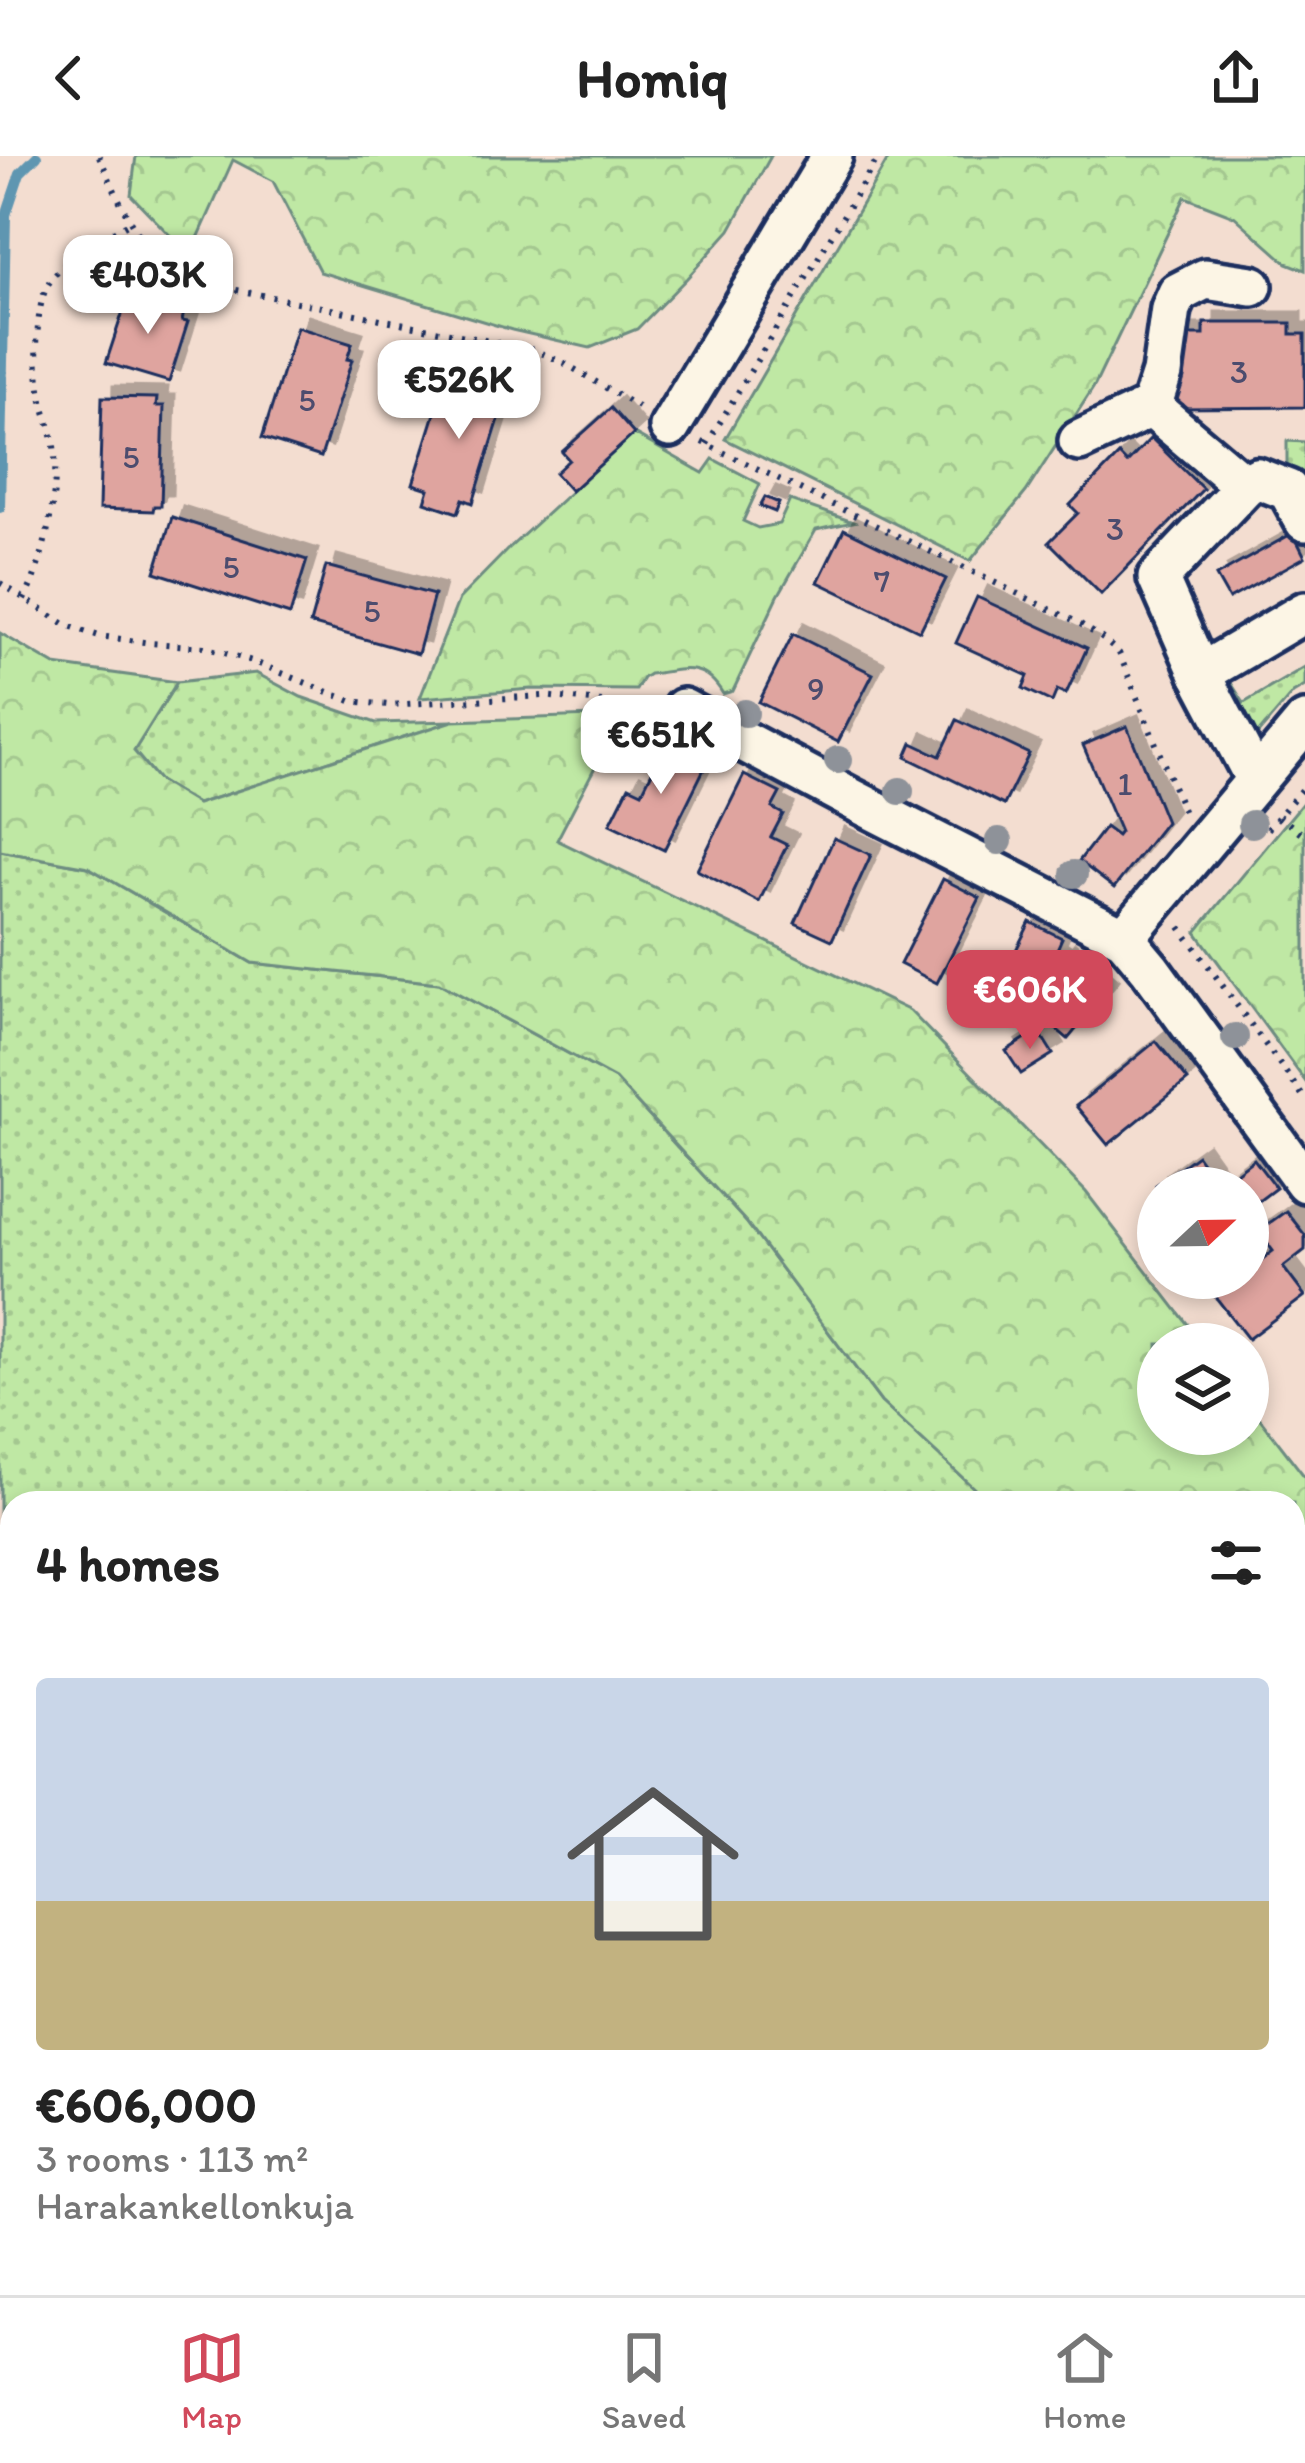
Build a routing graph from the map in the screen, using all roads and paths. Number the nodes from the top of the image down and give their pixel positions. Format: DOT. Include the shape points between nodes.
graph roads {
  1 [pos="832,156"];
  2 [pos="879,156"];
  3 [pos="130,222"];
  4 [pos="1252,286"];
  5 [pos="1151,407"];
  6 [pos="670,427"];
  7 [pos="1078,442"];
  8 [pos="707,444"];
  9 [pos="1244,486"];
  10 [pos="1305,521"];
  11 [pos="0,583"];
  12 [pos="24,601"];
  13 [pos="1305,612"];
  14 [pos="1200,674"];
  15 [pos="683,709"];
  16 [pos="1305,722"];
  17 [pos="1256,780"];
  18 [pos="1305,785"];
  19 [pos="1279,816"];
  20 [pos="1265,832"];
  21 [pos="1305,836"];
  22 [pos="1124,938"];
  23 [pos="1188,938"];
  24 [pos="1305,1099"];
  25 [pos="1305,1182"];
  1 -- 6 [label="street"];
  2 -- 8 [label="path"];
  3 -- 12 [label="path" via="64,265 40,308 37,369 54,474 44,552"];
  4 -- 5 [label="street" via="1205,279 1178,293"];
  5 -- 7 [label="street"];
  5 -- 9 [label="street"];
  9 -- 10 [label="street" via="1257,478 1288,490"];
  9 -- 14 [label="street" via="1158,578"];
  11 -- 12 [label="path"];
  12 -- 15 [label="path" via="99,636 204,646 351,701 543,696"];
  13 -- 14 [label="street"];
  14 -- 17 [label="street"];
  15 -- 22 [label="street"];
  16 -- 17 [label="street"];
  17 -- 22 [label="street"];
  18 -- 19 [label="path"];
  19 -- 20 [label="path"];
  19 -- 21 [label="path"];
  22 -- 25 [label="street"];
  23 -- 24 [label="path"];
}
